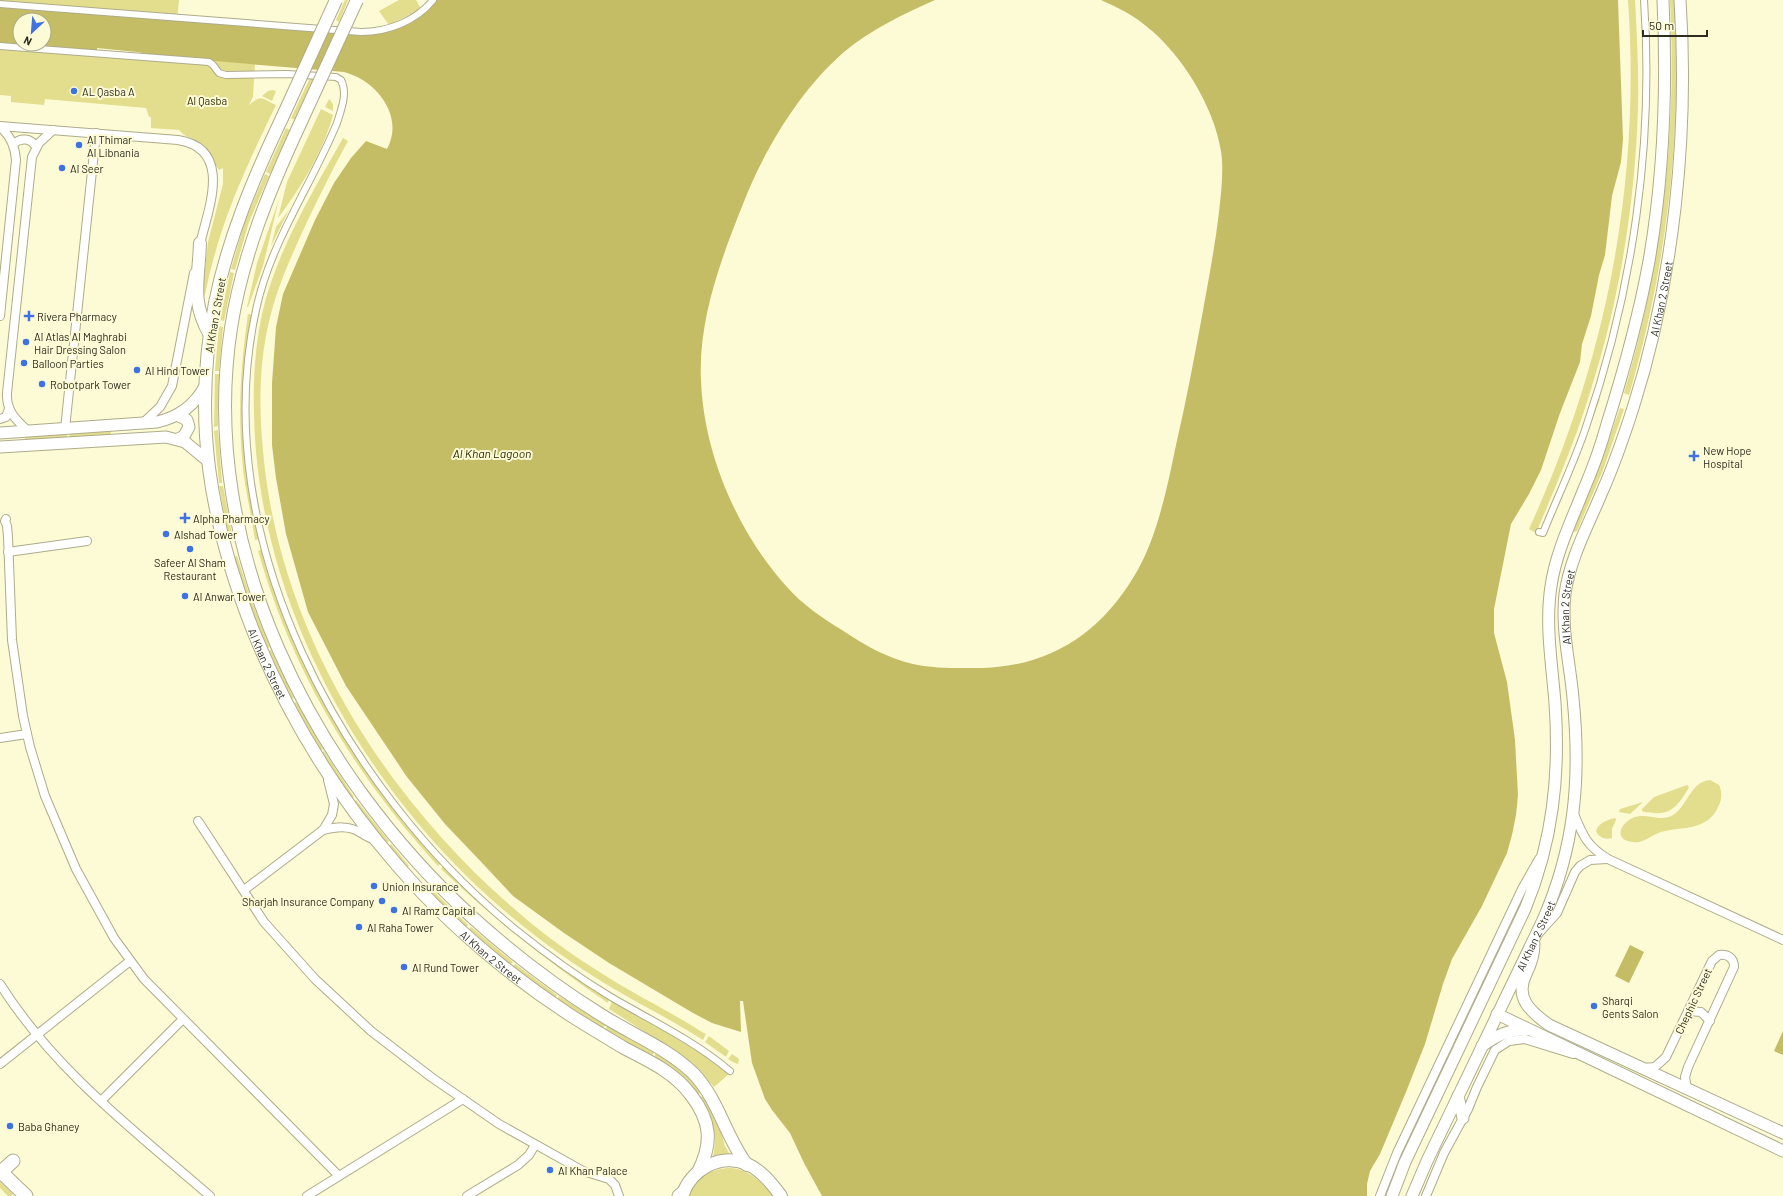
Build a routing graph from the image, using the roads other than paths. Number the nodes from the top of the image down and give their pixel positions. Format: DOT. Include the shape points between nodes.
graph roads {
  1 [pos="336,0"];
  2 [pos="357,0"];
  3 [pos="433,0"];
  4 [pos="1644,0"];
  5 [pos="1663,0"];
  6 [pos="1680,0"];
  7 [pos="0,4"];
  8 [pos="0,46"];
  9 [pos="0,126"];
  10 [pos="53,130"];
  11 [pos="96,133"];
  12 [pos="13,144"];
  13 [pos="36,147"];
  14 [pos="200,242"];
  15 [pos="0,316"];
  16 [pos="210,335"];
  17 [pos="205,386"];
  18 [pos="8,409"];
  19 [pos="178,415"];
  20 [pos="0,419"];
  21 [pos="142,423"];
  22 [pos="65,429"];
  23 [pos="28,431"];
  24 [pos="0,433"];
  25 [pos="178,439"];
  26 [pos="0,447"];
  27 [pos="208,460"];
  28 [pos="6,519"];
  29 [pos="1539,532"];
  30 [pos="1564,535"];
  31 [pos="87,541"];
  32 [pos="1580,542"];
  33 [pos="8,552"];
  34 [pos="1556,562"];
  35 [pos="1571,566"];
  36 [pos="27,734"];
  37 [pos="0,738"];
  38 [pos="327,773"];
  39 [pos="1574,814"];
  40 [pos="198,821"];
  41 [pos="323,830"];
  42 [pos="376,840"];
  43 [pos="1545,851"];
  44 [pos="1608,859"];
  45 [pos="244,890"];
  46 [pos="1534,938"];
  47 [pos="1783,940"];
  48 [pos="130,961"];
  49 [pos="0,984"];
  50 [pos="1688,1011"];
  51 [pos="1497,1014"];
  52 [pos="183,1019"];
  53 [pos="1710,1021"];
  54 [pos="1531,1031"];
  55 [pos="36,1035"];
  56 [pos="1482,1047"];
  57 [pos="1583,1055"];
  58 [pos="0,1064"];
  59 [pos="1643,1068"];
  60 [pos="730,1070"];
  61 [pos="1687,1088"];
  62 [pos="1458,1096"];
  63 [pos="463,1099"];
  64 [pos="101,1101"];
  65 [pos="1463,1118"];
  66 [pos="1783,1133"];
  67 [pos="535,1145"];
  68 [pos="1782,1151"];
  69 [pos="13,1161"];
  70 [pos="747,1165"];
  71 [pos="0,1171"];
  72 [pos="698,1172"];
  73 [pos="339,1176"];
  74 [pos="681,1195"];
  75 [pos="26,1196"];
  76 [pos="210,1196"];
  77 [pos="308,1196"];
  78 [pos="467,1196"];
  79 [pos="619,1196"];
  80 [pos="781,1196"];
  81 [pos="1380,1196"];
  82 [pos="1392,1196"];
  83 [pos="1412,1196"];
  84 [pos="1426,1196"];
  1 -- 16 [label="main road, Al Khan 2 Street, bridge" via="262,162 234,232 220,280"];
  2 -- 70 [label="main road, Al Khan 2 Street, bridge" via="272,186 243,272 230,332 226,432 234,504 251,572 273,636 305,703 339,761 373,810 411,856 471,916 536,970 691,1071 714,1100 734,1145"];
  3 -- 7 [label="street" via="403,23 382,30 361,32"];
  4 -- 29 [label="street" via="1645,121 1639,196 1627,271 1614,334 1588,422 1542,533"];
  5 -- 30 [label="street, Al Khan 2 Street" via="1663,125 1658,193 1649,260 1607,426"];
  6 -- 32 [label="street, Al Khan 2 Street" via="1681,131 1676,195 1665,275 1650,347 1633,409 1612,468"];
  8 -- 60 [label="street" via="202,61 211,63 219,73 230,76 287,74 336,77 341,80 344,89 343,100 337,123 273,253 258,299 250,348 246,418 251,482 264,545 287,616 319,686 350,739 393,802 444,863 499,915 561,964 611,997 695,1044"];
  9 -- 10 [label="street"];
  9 -- 12 [label="street"];
  10 -- 11 [label="street"];
  10 -- 13 [label="street" via="45,135"];
  11 -- 14 [label="street" via="184,141 205,154 211,164 214,182"];
  11 -- 22 [label="street"];
  12 -- 13 [label="street" via="25,139"];
  12 -- 15 [label="street" via="16,160"];
  13 -- 18 [label="street" via="29,179 7,393"];
  14 -- 16 [label="main road" via="197,297 200,313"];
  14 -- 21 [label="street" via="172,386 160,407"];
  16 -- 17 [label="main road, Al Khan 2 Street"];
  17 -- 19 [label="street" via="194,402"];
  17 -- 27 [label="main road, Al Khan 2 Street"];
  18 -- 20 [label="street" via="6,417"];
  18 -- 23 [label="street"];
  19 -- 21 [label="street"];
  19 -- 25 [label="street" via="184,418 189,427 184,436"];
  21 -- 22 [label="street"];
  22 -- 23 [label="street"];
  23 -- 24 [label="street"];
  25 -- 26 [label="street" via="160,437"];
  25 -- 27 [label="street"];
  27 -- 38 [label="main road, Al Khan 2 Street" via="218,523 238,593 281,694"];
  28 -- 33 [label="street"];
  30 -- 32 [label="street"];
  30 -- 34 [label="street, Al Khan 2 Street"];
  31 -- 33 [label="street"];
  32 -- 35 [label="street, Al Khan 2 Street"];
  33 -- 36 [label="street" via="12,640"];
  34 -- 35 [label="street"];
  34 -- 43 [label="street, Al Khan 2 Street" via="1548,616 1556,726 1556,772 1553,811"];
  35 -- 39 [label="street, Al Khan 2 Street" via="1565,593 1564,621 1577,750"];
  36 -- 37 [label="street"];
  36 -- 48 [label="street" via="59,833 114,938"];
  38 -- 41 [label="street" via="334,804 332,815"];
  38 -- 42 [label="main road, Al Khan 2 Street"];
  39 -- 44 [label="street" via="1586,841"];
  39 -- 46 [label="street, Al Khan 2 Street" via="1557,886"];
  40 -- 45 [label="street"];
  41 -- 42 [label="street" via="348,828"];
  41 -- 45 [label="street"];
  42 -- 72 [label="main road, Al Khan 2 Street" via="405,875 444,915 498,962 559,1008 664,1070 685,1088 702,1112 708,1128 707,1151"];
  43 -- 81 [label="street" via="1527,879 1478,981 1397,1153"];
  43 -- 82 [label="street, Al Khan 2 Street" via="1525,908 1411,1150"];
  44 -- 46 [label="street" via="1590,860 1580,866 1557,913"];
  44 -- 47 [label="street"];
  45 -- 63 [label="street" via="264,922 342,1005 400,1055"];
  46 -- 51 [label="street, Al Khan 2 Street"];
  46 -- 59 [label="street" via="1533,955 1522,988 1529,1009 1549,1025"];
  48 -- 52 [label="street"];
  48 -- 55 [label="street"];
  49 -- 55 [label="street"];
  50 -- 53 [label="street" via="1701,1012"];
  50 -- 53 [label="street, Chephic Street" via="1712,961 1719,954 1728,955 1732,958 1734,967"];
  50 -- 59 [label="street, Chephic Street" via="1666,1057 1655,1067"];
  51 -- 54 [label="street"];
  51 -- 56 [label="street, Al Khan 2 Street"];
  52 -- 64 [label="street"];
  52 -- 73 [label="street"];
  53 -- 61 [label="street, Chephic Street" via="1688,1067 1685,1077"];
  54 -- 56 [label="street" via="1507,1032 1496,1036"];
  54 -- 57 [label="street"];
  55 -- 58 [label="street"];
  55 -- 64 [label="street"];
  56 -- 62 [label="street, Al Khan 2 Street"];
  57 -- 65 [label="street" via="1525,1039 1504,1044 1492,1055"];
  57 -- 68 [label="street"];
  59 -- 61 [label="street"];
  61 -- 66 [label="street"];
  62 -- 65 [label="street"];
  62 -- 83 [label="street, Al Khan 2 Street"];
  63 -- 67 [label="street"];
  63 -- 73 [label="street"];
  64 -- 76 [label="street"];
  65 -- 84 [label="street" via="1444,1153"];
  67 -- 78 [label="street" via="524,1161"];
  67 -- 79 [label="street" via="583,1170 609,1179 615,1185"];
  69 -- 71 [label="main road"];
  70 -- 72 [label="main road" via="730,1161 719,1162 708,1165"];
  70 -- 80 [label="main road" via="768,1180"];
  71 -- 75 [label="main road"];
  72 -- 74 [label="main road"];
  73 -- 77 [label="street"];
}
